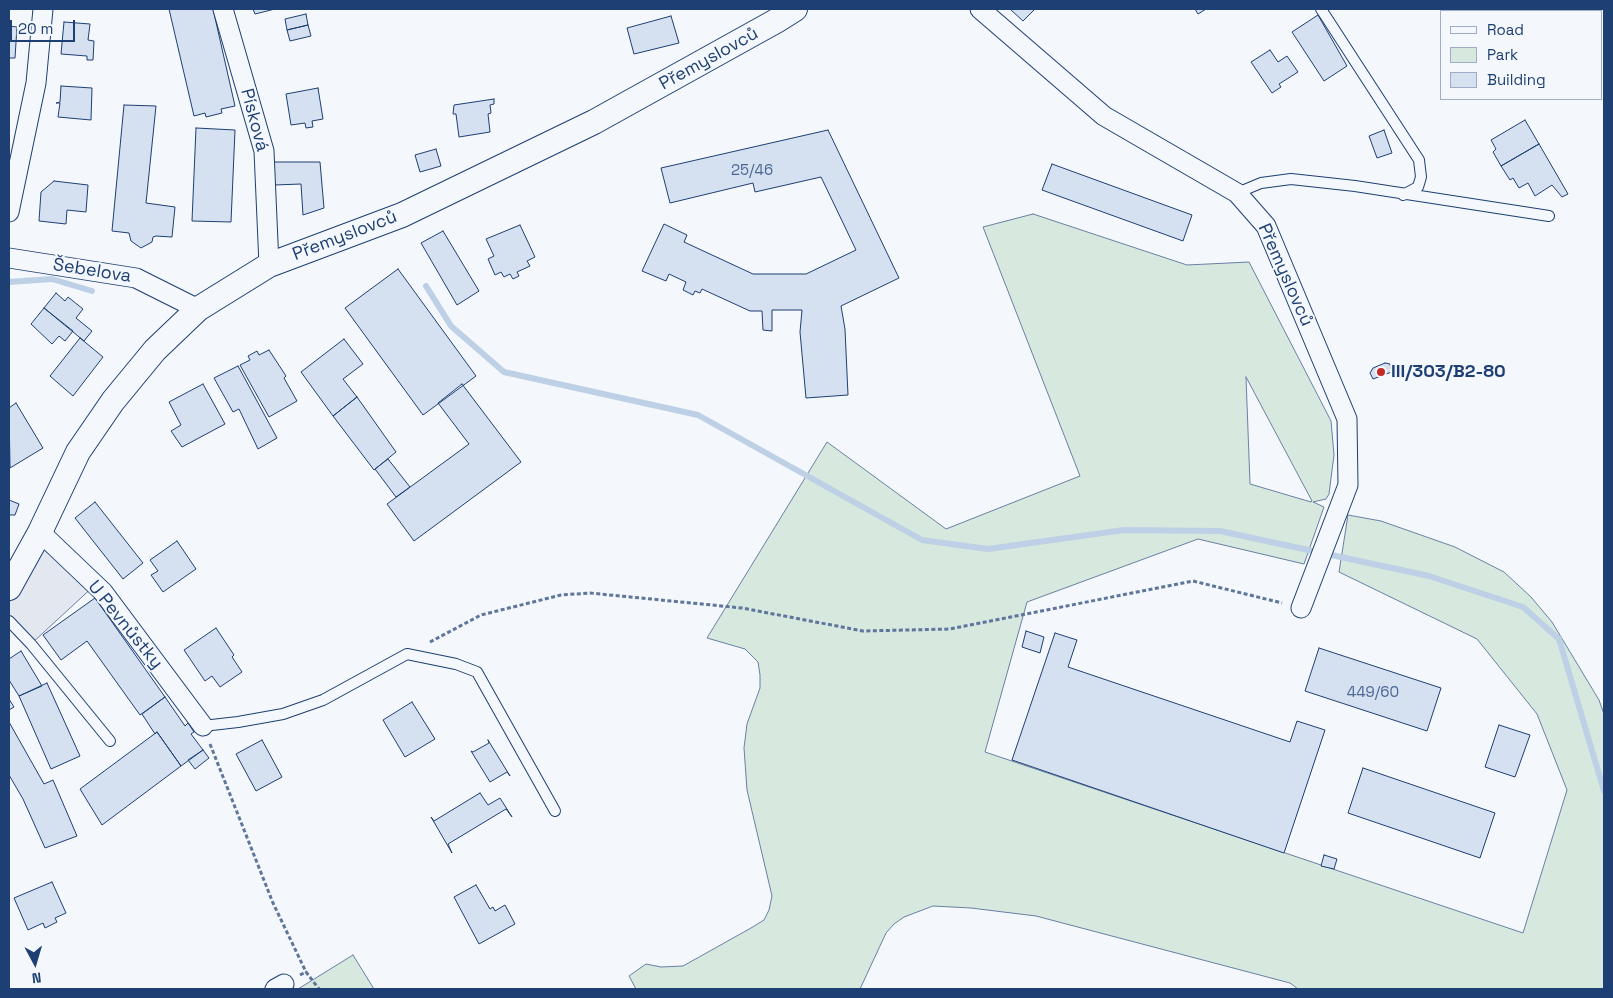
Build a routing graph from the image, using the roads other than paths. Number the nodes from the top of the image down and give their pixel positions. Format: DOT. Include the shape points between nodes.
graph roads {
  1 [pos="43,9"];
  2 [pos="223,9"];
  3 [pos="794,9"];
  4 [pos="980,9"];
  5 [pos="1321,9"];
  6 [pos="1237,193"];
  7 [pos="1402,195"];
  8 [pos="9,212"];
  9 [pos="1549,216"];
  10 [pos="9,258"];
  11 [pos="269,265"];
  12 [pos="198,309"];
  13 [pos="40,532"];
  14 [pos="9,588"];
  15 [pos="1301,608"];
  16 [pos="9,621"];
  17 [pos="203,726"];
  18 [pos="110,741"];
  19 [pos="556,811"];
  1 -- 8 [label="street" via="36,83"];
  2 -- 11 [label="street, Písková" via="264,151"];
  3 -- 11 [label="street, Přemyslovců" via="594,122 402,215"];
  4 -- 6 [label="street, Přemyslovců" via="1104,116"];
  5 -- 7 [label="lane" via="1419,160 1421,177 1418,187"];
  6 -- 7 [label="lane" via="1261,183 1291,179"];
  6 -- 15 [label="street, Přemyslovců" via="1266,226 1348,419 1348,486"];
  7 -- 9 [label="lane"];
  10 -- 12 [label="street, Šebelova" via="136,278"];
  11 -- 12 [label="street, Přemyslovců"];
  12 -- 13 [label="street, Přemyslovců" via="155,350 113,400 78,452"];
  13 -- 14 [label="street, Přemyslovců"];
  13 -- 17 [label="street, U Pevnůstky" via="103,592"];
  16 -- 18 [label="lane"];
  17 -- 19 [label="lane" via="283,714 323,700 407,654 456,664 477,672"];
}
